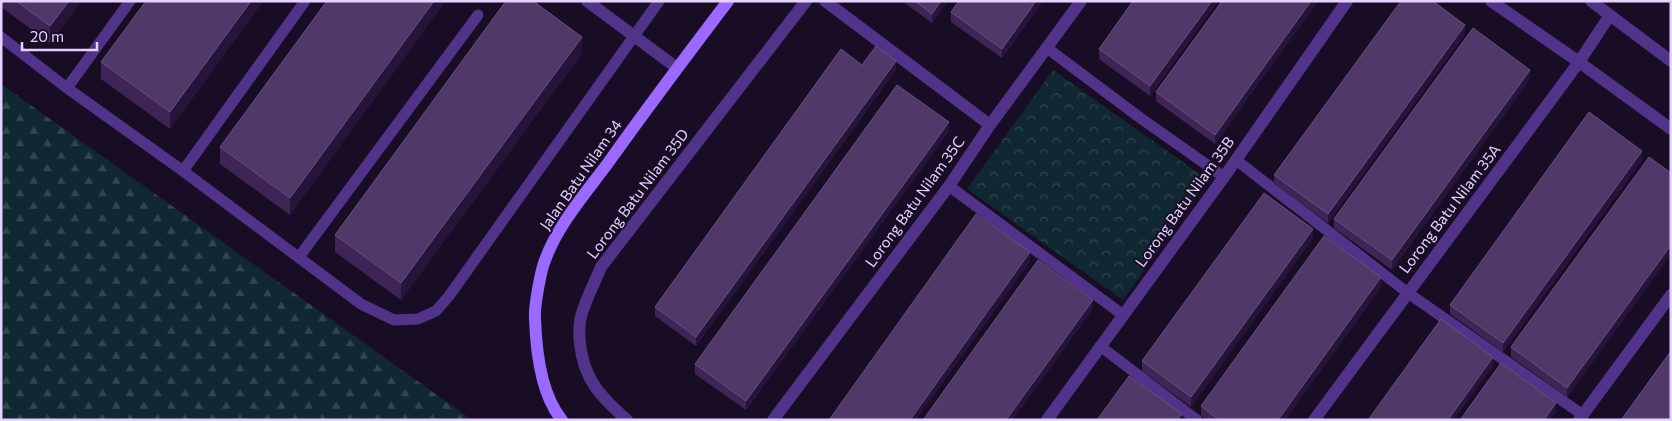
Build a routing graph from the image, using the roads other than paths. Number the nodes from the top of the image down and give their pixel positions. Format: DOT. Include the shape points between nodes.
graph roads {
  1 [pos="130,1"];
  2 [pos="305,1"];
  3 [pos="587,1"];
  4 [pos="659,1"];
  5 [pos="728,1"];
  6 [pos="806,1"];
  7 [pos="825,1"];
  8 [pos="1082,1"];
  9 [pos="1347,1"];
  10 [pos="1491,1"];
  11 [pos="1591,1"];
  12 [pos="478,15"];
  13 [pos="1610,15"];
  14 [pos="633,36"];
  15 [pos="1,37"];
  16 [pos="1047,48"];
  17 [pos="1671,61"];
  18 [pos="1579,62"];
  19 [pos="677,68"];
  20 [pos="67,88"];
  21 [pos="990,125"];
  22 [pos="1671,129"];
  23 [pos="1236,160"];
  24 [pos="183,171"];
  25 [pos="1224,177"];
  26 [pos="949,186"];
  27 [pos="299,257"];
  28 [pos="1408,293"];
  29 [pos="1671,295"];
  30 [pos="1123,315"];
  31 [pos="1100,346"];
  32 [pos="1581,418"];
  33 [pos="562,420"];
  34 [pos="627,420"];
  35 [pos="772,420"];
  36 [pos="1047,420"];
  37 [pos="1197,420"];
  38 [pos="1314,420"];
  1 -- 20 [label="lane"];
  2 -- 24 [label="lane"];
  3 -- 14 [label="street"];
  4 -- 14 [label="lane"];
  5 -- 19 [label="street, Jalan Batu Nilam 34"];
  6 -- 34 [label="street, Lorong Batu Nilam 35D" via="598,274 581,314 582,360 589,379 604,400"];
  7 -- 21 [label="street"];
  8 -- 16 [label="street, Lorong Batu Nilam 35C"];
  9 -- 23 [label="street, Lorong Batu Nilam 35B"];
  10 -- 18 [label="street"];
  11 -- 13 [label="street"];
  12 -- 27 [label="lane"];
  13 -- 17 [label="street"];
  13 -- 18 [label="street, Lorong Batu Nilam 35A"];
  14 -- 19 [label="street"];
  14 -- 27 [label="lane" via="436,311 418,319 394,320 361,304"];
  15 -- 20 [label="lane"];
  16 -- 21 [label="street, Lorong Batu Nilam 35C"];
  16 -- 25 [label="lane"];
  18 -- 22 [label="street"];
  18 -- 28 [label="street, Lorong Batu Nilam 35A"];
  19 -- 33 [label="street, Jalan Batu Nilam 34" via="572,212 544,266 534,316 539,360 545,389"];
  20 -- 24 [label="lane"];
  21 -- 26 [label="street, Lorong Batu Nilam 35C"];
  23 -- 25 [label="street, Lorong Batu Nilam 35B"];
  23 -- 28 [label="lane"];
  24 -- 27 [label="lane"];
  25 -- 30 [label="street, Lorong Batu Nilam 35B"];
  26 -- 30 [label="lane"];
  26 -- 35 [label="street, Lorong Batu Nilam 35C"];
  28 -- 32 [label="lane"];
  28 -- 38 [label="street, Lorong Batu Nilam 35A"];
  29 -- 32 [label="street"];
  30 -- 31 [label="street, Lorong Batu Nilam 35B"];
  31 -- 36 [label="street, Lorong Batu Nilam 35B"];
  31 -- 37 [label="lane"];
}
